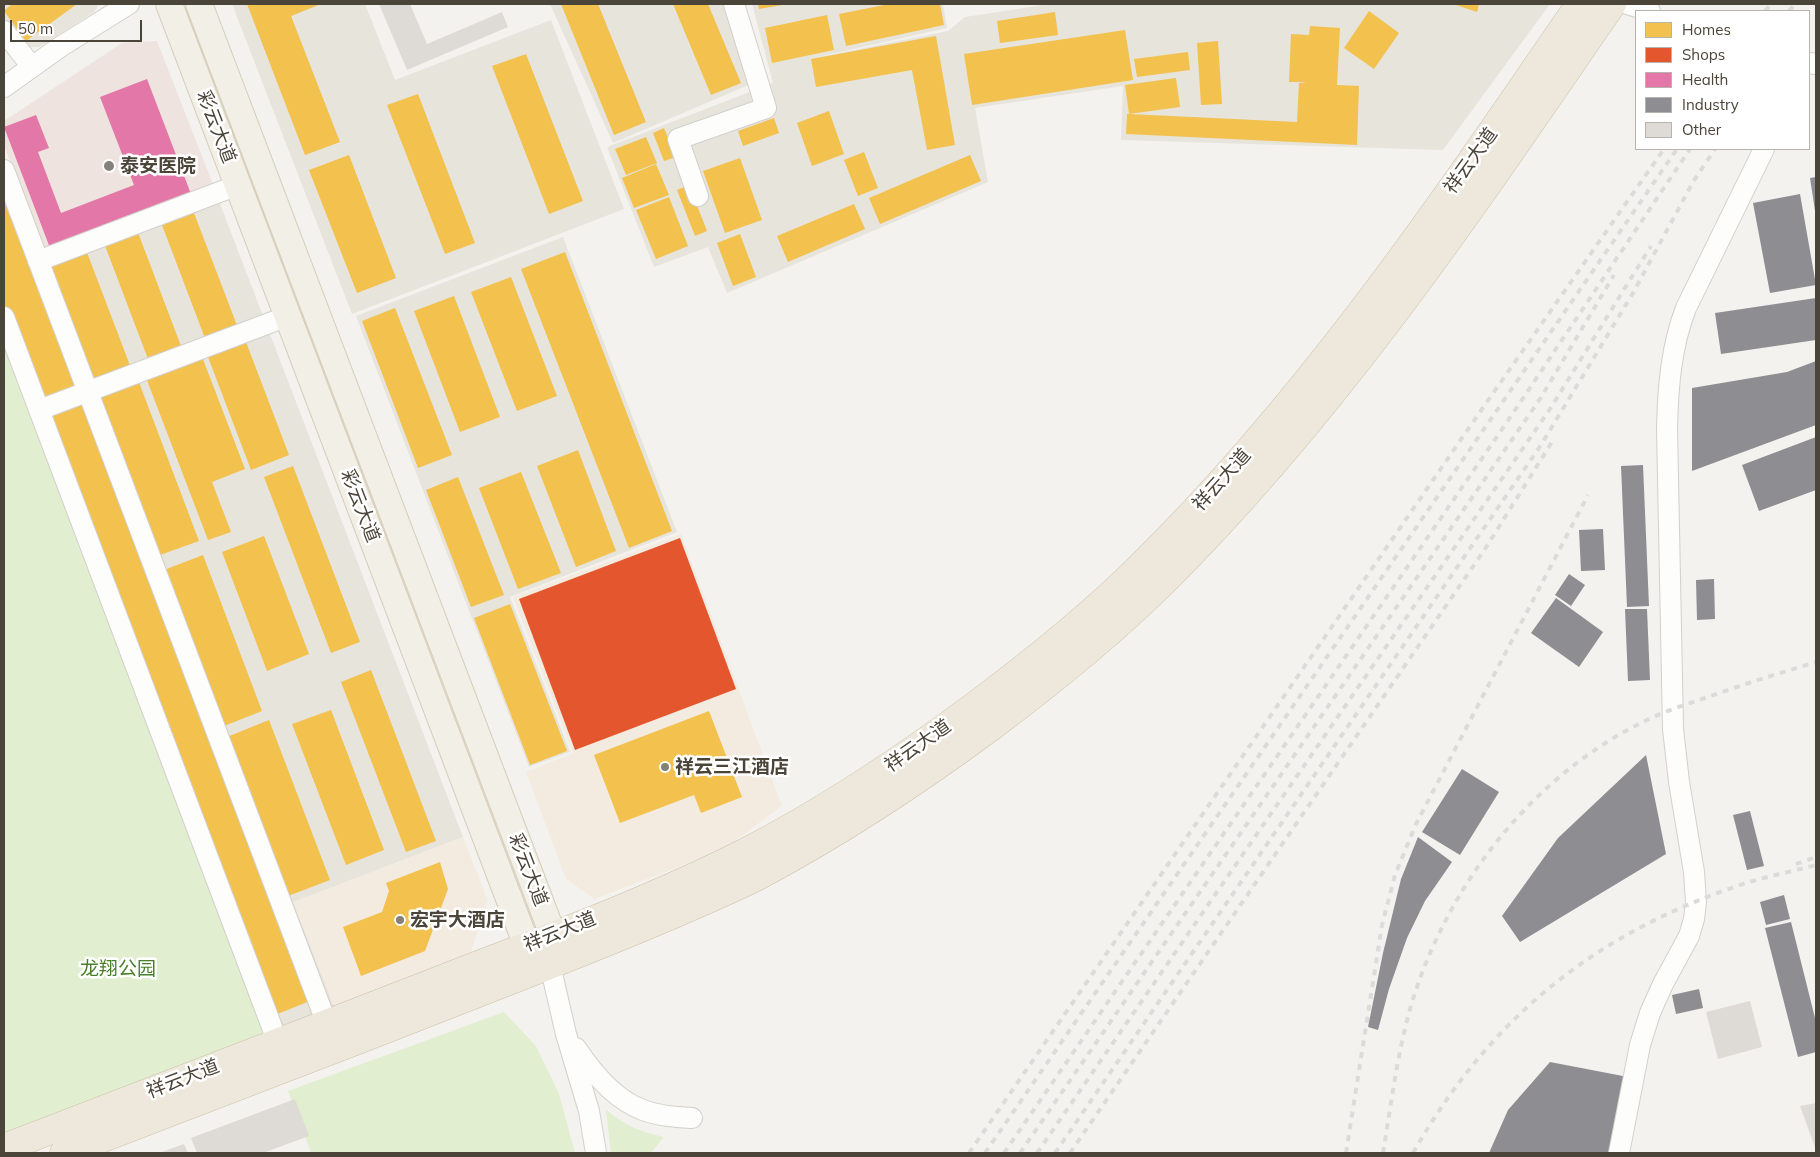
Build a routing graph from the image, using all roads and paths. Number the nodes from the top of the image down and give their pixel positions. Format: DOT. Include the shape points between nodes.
graph roads {
  1 [pos="130,4"];
  2 [pos="169,4"];
  3 [pos="198,4"];
  4 [pos="734,4"];
  5 [pos="1580,4"];
  6 [pos="1612,4"];
  7 [pos="1627,4"];
  8 [pos="1647,10"];
  9 [pos="4,31"];
  10 [pos="32,67"];
  11 [pos="4,87"];
  12 [pos="1764,150"];
  13 [pos="4,170"];
  14 [pos="238,185"];
  15 [pos="698,196"];
  16 [pos="38,261"];
  17 [pos="288,316"];
  18 [pos="4,318"];
  19 [pos="88,392"];
  20 [pos="39,410"];
  21 [pos="553,935"];
  22 [pos="527,946"];
  23 [pos="550,965"];
  24 [pos="327,1024"];
  25 [pos="566,1034"];
  26 [pos="278,1043"];
  27 [pos="692,1118"];
  28 [pos="4,1148"];
  29 [pos="64,1153"];
  30 [pos="596,1153"];
  31 [pos="1619,1153"];
  1 -- 10 [label="street"];
  2 -- 14 [label="main road, 彩云大道"];
  3 -- 21 [label="main road, 彩云大道"];
  4 -- 15 [label="street" via="766,108 678,140"];
  5 -- 21 [label="highway, 祥云大道" via="1418,234 1320,364 1198,508 1111,595 1050,648 945,728 797,824 702,873"];
  6 -- 23 [label="highway, 祥云大道" via="1434,258 1340,381 1217,526 1135,608 1031,697 960,750 810,847 713,897"];
  7 -- 8 [label="street"];
  9 -- 10 [label="street"];
  10 -- 11 [label="street"];
  12 -- 31 [label="street" via="1686,308 1672,354 1667,428 1673,730 1696,902 1689,936 1650,1013 1640,1046"];
  13 -- 16 [label="street"];
  14 -- 16 [label="street"];
  14 -- 17 [label="main road, 彩云大道"];
  16 -- 19 [label="street"];
  17 -- 19 [label="street"];
  17 -- 22 [label="main road, 彩云大道"];
  18 -- 20 [label="street"];
  19 -- 20 [label="street"];
  19 -- 24 [label="street"];
  20 -- 26 [label="street"];
  21 -- 22 [label="highway, 祥云大道"];
  21 -- 23 [label="main road, 彩云大道"];
  22 -- 23 [label="main road, 彩云大道"];
  22 -- 24 [label="highway, 祥云大道"];
  23 -- 25 [label="street"];
  23 -- 29 [label="highway, 祥云大道"];
  24 -- 26 [label="highway, 祥云大道"];
  25 -- 27 [label="street" via="610,1089 632,1105 659,1114"];
  25 -- 30 [label="street" via="589,1111"];
  26 -- 28 [label="highway, 祥云大道"];
}
